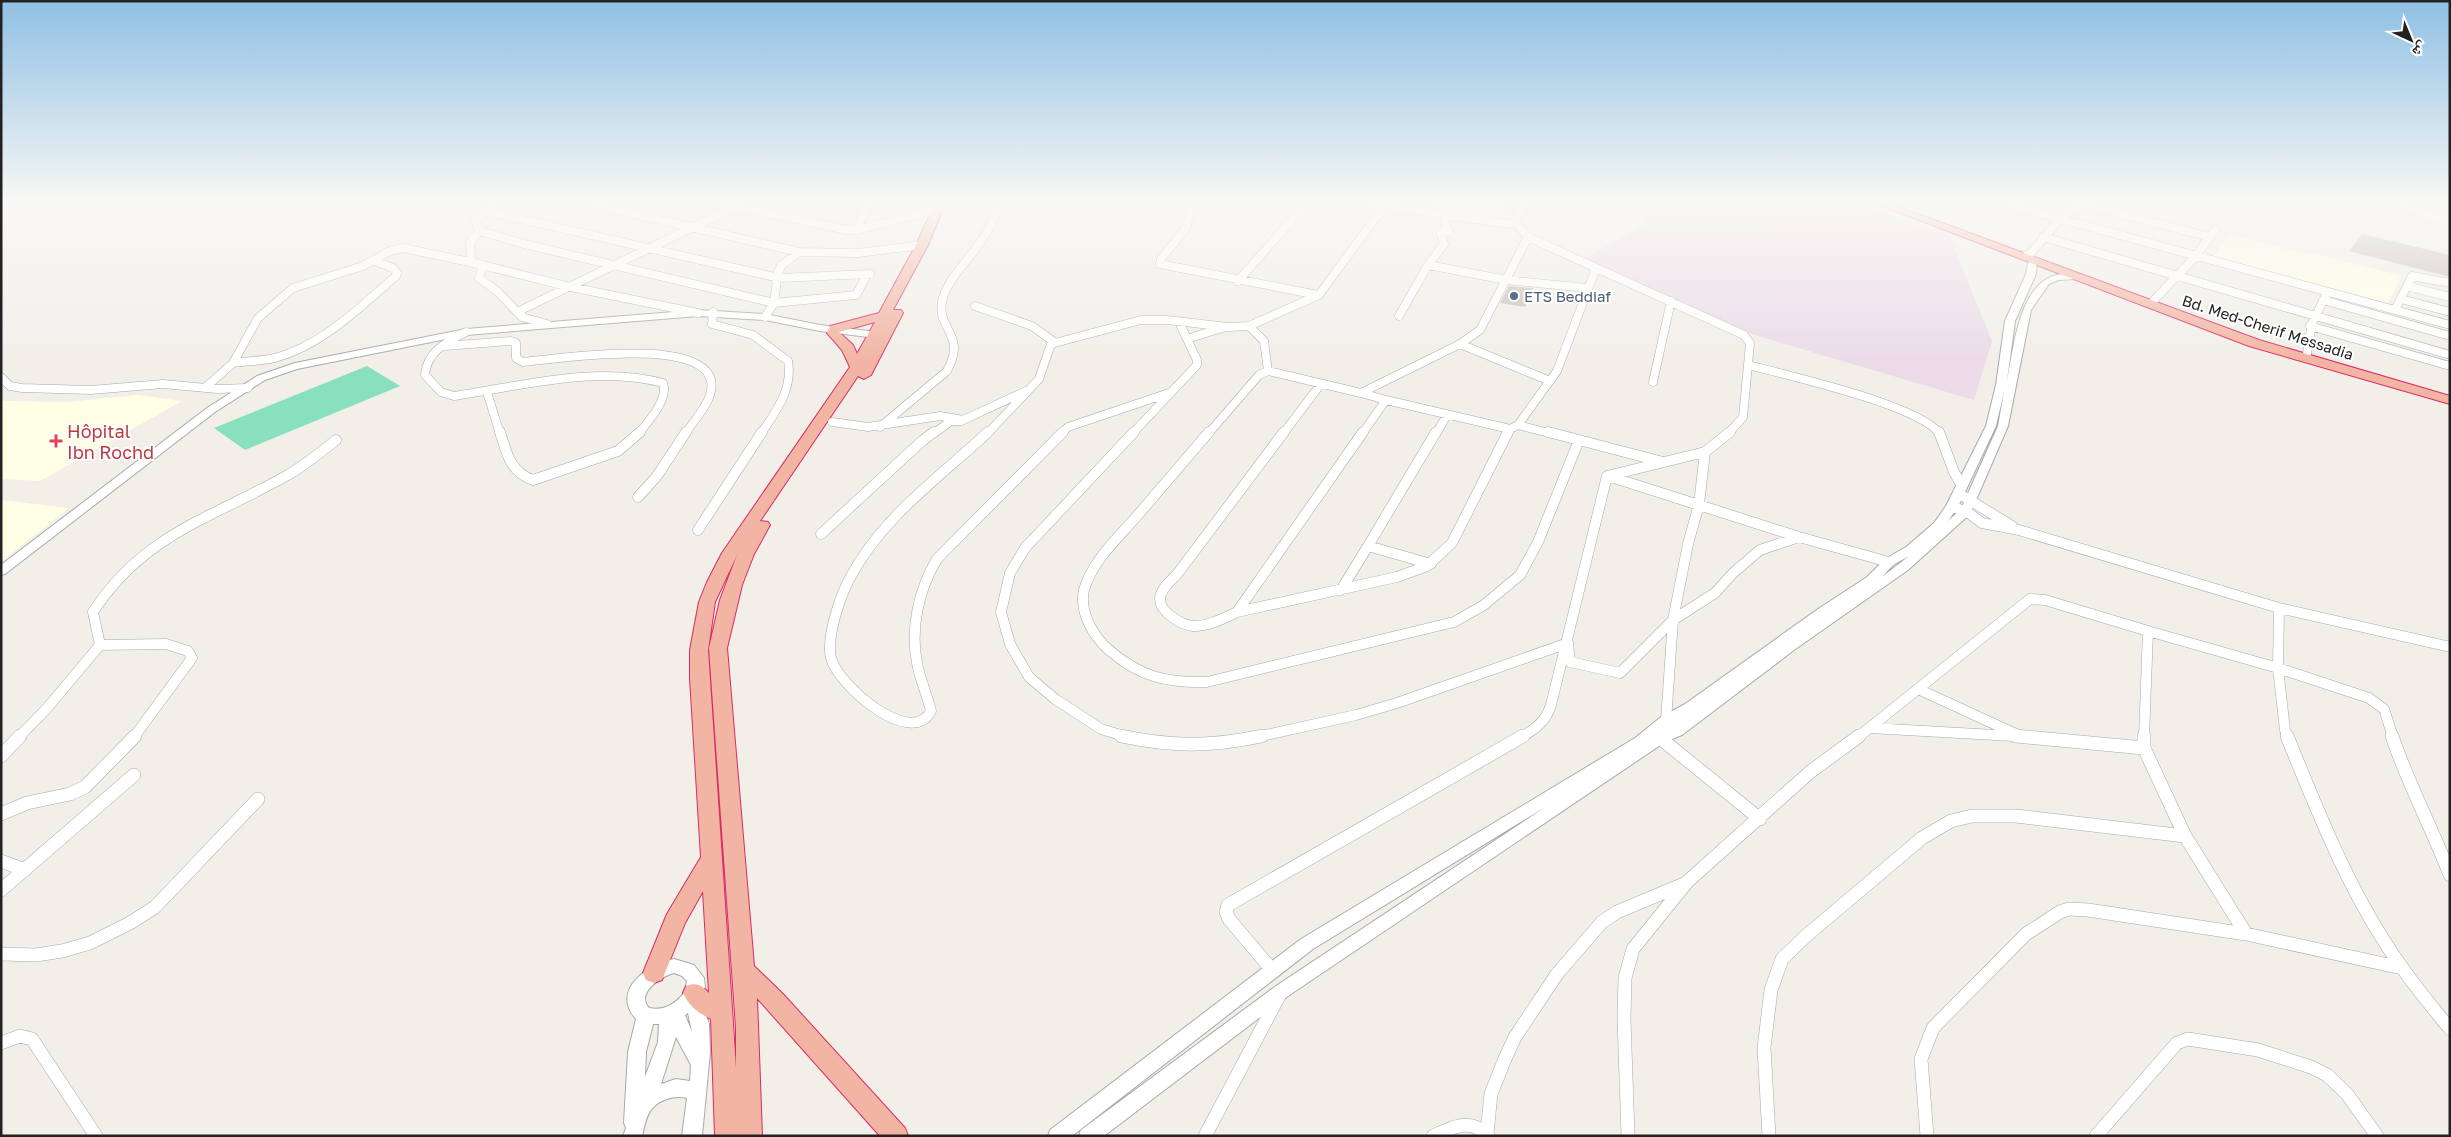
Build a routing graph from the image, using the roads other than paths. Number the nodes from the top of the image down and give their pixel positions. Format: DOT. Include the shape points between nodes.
graph roads {
  1 [pos="381,257"];
  2 [pos="445,257"];
  3 [pos="471,257"];
  4 [pos="583,257"];
  5 [pos="629,257"];
  6 [pos="688,257"];
  7 [pos="792,257"];
  8 [pos="916,257"];
  9 [pos="918,257"];
  10 [pos="970,257"];
  11 [pos="1163,257"];
  12 [pos="1259,257"];
  13 [pos="1347,257"];
  14 [pos="1434,257"];
  15 [pos="1518,257"];
  16 [pos="1572,257"];
  17 [pos="2030,257"];
  18 [pos="2033,257"];
  19 [pos="2033,257"];
  20 [pos="2113,257"];
  21 [pos="2195,257"];
  22 [pos="375,261"];
  23 [pos="474,263"];
  24 [pos="614,264"];
  25 [pos="483,265"];
  26 [pos="1428,265"];
  27 [pos="1596,268"];
  28 [pos="2176,275"];
  29 [pos="2078,276"];
  30 [pos="779,278"];
  31 [pos="1506,280"];
  32 [pos="1238,281"];
  33 [pos="2450,283"];
  34 [pos="566,286"];
  35 [pos="2407,286"];
  36 [pos="1587,288"];
  37 [pos="2328,292"];
  38 [pos="1319,295"];
  39 [pos="2450,297"];
  40 [pos="2401,299"];
  41 [pos="1671,300"];
  42 [pos="2154,300"];
  43 [pos="2322,300"];
  44 [pos="774,303"];
  45 [pos="975,306"];
  46 [pos="2395,310"];
  47 [pos="713,312"];
  48 [pos="2450,312"];
  49 [pos="698,313"];
  50 [pos="2313,315"];
  51 [pos="884,316"];
  52 [pos="1399,316"];
  53 [pos="522,317"];
  54 [pos="765,317"];
  55 [pos="1179,322"];
  56 [pos="547,324"];
  57 [pos="2450,325"];
  58 [pos="1228,326"];
  59 [pos="1249,326"];
  60 [pos="2310,326"];
  61 [pos="833,331"];
  62 [pos="466,332"];
  63 [pos="2450,336"];
  64 [pos="878,339"];
  65 [pos="1188,339"];
  66 [pos="1054,342"];
  67 [pos="1460,344"];
  68 [pos="441,346"];
  69 [pos="2307,354"];
  70 [pos="2450,355"];
  71 [pos="233,363"];
  72 [pos="1748,365"];
  73 [pos="2450,366"];
  74 [pos="856,367"];
  75 [pos="1268,371"];
  76 [pos="1,377"];
  77 [pos="1550,381"];
  78 [pos="1653,382"];
  79 [pos="1320,385"];
  80 [pos="206,387"];
  81 [pos="248,388"];
  82 [pos="1032,388"];
  83 [pos="487,392"];
  84 [pos="1169,393"];
  85 [pos="1361,393"];
  86 [pos="2450,394"];
  87 [pos="1386,400"];
  88 [pos="2450,400"];
  89 [pos="1447,415"];
  90 [pos="961,421"];
  91 [pos="832,422"];
  92 [pos="880,427"];
  93 [pos="1514,427"];
  94 [pos="336,440"];
  95 [pos="1579,440"];
  96 [pos="1987,445"];
  97 [pos="1705,452"];
  98 [pos="1664,462"];
  99 [pos="1607,476"];
  100 [pos="638,497"];
  101 [pos="1962,499"];
  102 [pos="1699,504"];
  103 [pos="698,530"];
  104 [pos="2019,530"];
  105 [pos="821,534"];
  106 [pos="1800,537"];
  107 [pos="1368,546"];
  108 [pos="1889,562"];
  109 [pos="1431,564"];
  110 [pos="1,571"];
  111 [pos="1341,590"];
  112 [pos="2279,608"];
  113 [pos="1236,612"];
  114 [pos="1673,620"];
  115 [pos="2148,631"];
  116 [pos="1568,643"];
  117 [pos="100,645"];
  118 [pos="2450,647"];
  119 [pos="2278,668"];
  120 [pos="1918,689"];
  121 [pos="1666,721"];
  122 [pos="1870,728"];
  123 [pos="2021,736"];
  124 [pos="1660,738"];
  125 [pos="2144,748"];
  126 [pos="1,756"];
  127 [pos="134,775"];
  128 [pos="258,799"];
  129 [pos="1,814"];
  130 [pos="1760,819"];
  131 [pos="2185,836"];
  132 [pos="712,858"];
  133 [pos="1,861"];
  134 [pos="25,870"];
  135 [pos="2450,875"];
  136 [pos="1687,882"];
  137 [pos="1,890"];
  138 [pos="2246,934"];
  139 [pos="1,954"];
  140 [pos="2402,968"];
  141 [pos="743,970"];
  142 [pos="1272,970"];
  143 [pos="654,973"];
  144 [pos="1282,991"];
  145 [pos="693,996"];
  146 [pos="722,1013"];
  147 [pos="672,1014"];
  148 [pos="646,1015"];
  149 [pos="2450,1029"];
  150 [pos="1,1043"];
  151 [pos="700,1064"];
  152 [pos="697,1092"];
  153 [pos="644,1104"];
  154 [pos="632,1134"];
  155 [pos="1487,1134"];
  156 [pos="96,1136"];
  157 [pos="692,1136"];
  158 [pos="727,1136"];
  159 [pos="750,1136"];
  160 [pos="896,1136"];
  161 [pos="1057,1136"];
  162 [pos="1088,1136"];
  163 [pos="1205,1136"];
  164 [pos="1433,1136"];
  165 [pos="1628,1136"];
  166 [pos="1769,1136"];
  167 [pos="1927,1136"];
  168 [pos="2096,1136"];
  169 [pos="2377,1136"];
  1 -- 22 [label="street"];
  2 -- 23 [label="street"];
  3 -- 23 [label="street"];
  4 -- 24 [label="street"];
  5 -- 24 [label="street"];
  6 -- 30 [label="street"];
  7 -- 30 [label="street" via="782,265"];
  8 -- 51 [label="highway"];
  9 -- 64 [label="highway"];
  10 -- 92 [label="street" via="948,285 942,303 954,334 956,349 952,364"];
  11 -- 32 [label="street" via="1160,264 1172,268"];
  12 -- 32 [label="street"];
  13 -- 38 [label="street"];
  14 -- 26 [label="street"];
  15 -- 31 [label="street"];
  16 -- 27 [label="street"];
  17 -- 96 [label="street" via="2031,274 2010,322 2001,385"];
  18 -- 29 [label="highway, Bd. Med-Cherif Messadia"];
  19 -- 42 [label="highway, Bd. Med-Cherif Messadia"];
  20 -- 28 [label="street"];
  21 -- 28 [label="street"];
  21 -- 37 [label="street"];
  22 -- 71 [label="street" via="288,290 253,324"];
  22 -- 71 [label="street" via="393,268 396,276 335,328 286,354"];
  23 -- 25 [label="street"];
  24 -- 34 [label="street"];
  24 -- 44 [label="street"];
  25 -- 34 [label="street"];
  25 -- 53 [label="street" via="479,278"];
  26 -- 31 [label="street"];
  26 -- 52 [label="street"];
  27 -- 36 [label="street"];
  27 -- 41 [label="street"];
  28 -- 42 [label="street"];
  28 -- 50 [label="street"];
  29 -- 88 [label="highway, Bd. Med-Cherif Messadia" via="2254,343"];
  29 -- 96 [label="street" via="2056,277 2046,282 2026,310 2003,426"];
  30 -- 44 [label="street"];
  30 -- 44 [label="street" via="870,274 856,295"];
  31 -- 36 [label="street"];
  31 -- 67 [label="street" via="1480,330"];
  32 -- 38 [label="street"];
  33 -- 35 [label="street" via="2416,276 2410,278"];
  34 -- 49 [label="street"];
  34 -- 53 [label="street" via="525,306 521,310"];
  35 -- 39 [label="street"];
  35 -- 40 [label="street"];
  36 -- 77 [label="street" via="1557,371"];
  37 -- 43 [label="street"];
  37 -- 46 [label="street"];
  38 -- 59 [label="street"];
  40 -- 46 [label="street"];
  40 -- 48 [label="street"];
  41 -- 72 [label="street" via="1744,335 1750,343"];
  41 -- 78 [label="street"];
  42 -- 69 [label="highway, Bd. Med-Cherif Messadia"];
  43 -- 50 [label="street"];
  43 -- 63 [label="street"];
  44 -- 54 [label="street"];
  45 -- 66 [label="street" via="1032,326"];
  46 -- 57 [label="street"];
  47 -- 49 [label="street"];
  47 -- 54 [label="street"];
  47 -- 103 [label="street" via="712,324 753,335 783,356 788,361 790,372 784,400"];
  49 -- 56 [label="street"];
  50 -- 60 [label="street"];
  50 -- 70 [label="street"];
  51 -- 61 [label="highway"];
  51 -- 64 [label="highway"];
  53 -- 56 [label="street"];
  54 -- 61 [label="street"];
  55 -- 58 [label="street"];
  55 -- 65 [label="street"];
  55 -- 66 [label="street" via="1141,320"];
  56 -- 62 [label="street"];
  58 -- 59 [label="street"];
  58 -- 65 [label="street"];
  59 -- 75 [label="street" via="1264,341"];
  60 -- 69 [label="street"];
  60 -- 73 [label="street"];
  61 -- 64 [label="street"];
  61 -- 74 [label="highway" via="848,348"];
  62 -- 68 [label="street"];
  62 -- 81 [label="street" via="295,366 261,378"];
  64 -- 74 [label="highway"];
  64 -- 91 [label="highway"];
  65 -- 84 [label="street" via="1197,365"];
  66 -- 82 [label="street" via="1047,349 1042,375"];
  67 -- 77 [label="street"];
  67 -- 85 [label="street"];
  68 -- 83 [label="street" via="424,365 425,375 437,388 454,396"];
  68 -- 100 [label="street" via="512,341 516,343 516,358 523,362 654,354 678,356 699,363 708,373 710,396 657,476"];
  69 -- 86 [label="highway, Bd. Med-Cherif Messadia"];
  71 -- 80 [label="street"];
  72 -- 97 [label="street" via="1740,424"];
  72 -- 101 [label="street" via="1888,406 1931,424 1941,436"];
  74 -- 132 [label="highway" via="728,557 707,602 699,650 699,678"];
  75 -- 79 [label="street"];
  75 -- 95 [label="street" via="1259,376 1106,553 1086,584 1083,603 1090,628 1105,648 1153,677 1181,683 1207,682 1454,622 1503,591 1520,574 1538,542"];
  76 -- 80 [label="street" via="10,386 22,388 91,390 163,384"];
  77 -- 93 [label="street"];
  79 -- 85 [label="street"];
  79 -- 113 [label="street" via="1165,586 1160,598 1167,613 1185,625 1206,624"];
  80 -- 81 [label="street"];
  81 -- 110 [label="street" via="211,410"];
  82 -- 84 [label="street" via="910,503 869,548 848,579 836,612 831,662 847,683 901,723 919,723 931,711 915,648 920,593 937,559 1068,427"];
  82 -- 90 [label="street"];
  83 -- 83 [label="street" via="509,460 521,476 533,480 618,451 640,432 662,399 665,388 663,383 654,379 634,375"];
  84 -- 116 [label="street" via="1025,548 1010,572 1004,594 1001,612 1010,644 1030,677 1084,720 1122,736 1163,743 1225,744 1396,703"];
  85 -- 87 [label="street"];
  87 -- 89 [label="street"];
  87 -- 113 [label="street"];
  89 -- 93 [label="street"];
  89 -- 107 [label="street"];
  90 -- 92 [label="street" via="947,416"];
  90 -- 105 [label="street" via="951,421 922,441"];
  91 -- 92 [label="street"];
  91 -- 141 [label="highway" via="747,551 729,597 718,648"];
  93 -- 95 [label="street"];
  93 -- 109 [label="street" via="1452,543"];
  94 -- 117 [label="street" via="281,479 189,524 123,574 106,590 93,612"];
  95 -- 98 [label="street"];
  96 -- 101 [label="street"];
  97 -- 98 [label="street"];
  97 -- 102 [label="street"];
  98 -- 99 [label="street"];
  99 -- 102 [label="street"];
  99 -- 116 [label="street"];
  101 -- 104 [label="street"];
  101 -- 104 [label="street" via="1982,523"];
  101 -- 108 [label="street" via="1922,540"];
  101 -- 124 [label="street" via="1904,566 1677,731"];
  102 -- 106 [label="street"];
  102 -- 114 [label="street"];
  104 -- 112 [label="street"];
  106 -- 108 [label="street"];
  106 -- 114 [label="street" via="1760,550 1715,593"];
  107 -- 109 [label="street"];
  107 -- 111 [label="street"];
  108 -- 121 [label="street" via="1871,580 1690,708"];
  109 -- 111 [label="street" via="1397,577"];
  111 -- 113 [label="street"];
  112 -- 118 [label="street"];
  112 -- 119 [label="street"];
  114 -- 116 [label="street" via="1620,673 1570,662"];
  114 -- 121 [label="street"];
  115 -- 119 [label="street"];
  115 -- 120 [label="street" via="2063,603 2030,600"];
  115 -- 125 [label="street"];
  116 -- 142 [label="street" via="1548,714 1528,735 1228,905 1229,919"];
  117 -- 126 [label="street"];
  117 -- 129 [label="street" via="169,644 185,648 191,652 192,658 141,730 85,787 70,794 27,803"];
  119 -- 135 [label="street" via="2369,698 2384,709 2403,769 2435,834"];
  119 -- 140 [label="street" via="2285,730 2323,824"];
  120 -- 122 [label="street"];
  120 -- 123 [label="street"];
  121 -- 142 [label="street" via="1618,756 1450,856"];
  122 -- 123 [label="street"];
  122 -- 130 [label="street" via="1810,772"];
  123 -- 125 [label="street"];
  124 -- 130 [label="street"];
  124 -- 144 [label="street"];
  125 -- 131 [label="street"];
  127 -- 134 [label="street"];
  128 -- 139 [label="street" via="155,907 136,921 73,950 46,955"];
  130 -- 136 [label="street"];
  131 -- 138 [label="street"];
  131 -- 166 [label="street" via="2016,816 1972,816 1951,821 1922,838 1782,959 1771,990 1764,1048"];
  132 -- 143 [label="highway" via="675,920"];
  132 -- 146 [label="highway"];
  133 -- 134 [label="street"];
  134 -- 137 [label="street"];
  136 -- 155 [label="street" via="1617,912 1602,922 1557,974 1515,1037 1504,1060 1491,1094"];
  136 -- 165 [label="street" via="1633,949 1625,978"];
  138 -- 140 [label="street"];
  138 -- 167 [label="street" via="2088,910 2060,912 2026,934 1933,1028 1921,1059"];
  140 -- 149 [label="street"];
  141 -- 159 [label="highway" via="748,1028"];
  141 -- 160 [label="highway" via="775,1001"];
  142 -- 161 [label="street"];
  143 -- 145 [label="street" via="674,966 691,971 697,985"];
  143 -- 148 [label="street" via="639,987 636,996 639,1010"];
  144 -- 162 [label="street"];
  144 -- 163 [label="street"];
  145 -- 146 [label="highway"];
  145 -- 147 [label="street"];
  145 -- 151 [label="street" via="700,1023"];
  146 -- 158 [label="highway"];
  147 -- 148 [label="street"];
  147 -- 151 [label="street"];
  147 -- 153 [label="street" via="666,1042"];
  148 -- 154 [label="street" via="636,1052"];
  150 -- 156 [label="street" via="18,1036 32,1039"];
  151 -- 152 [label="street"];
  152 -- 153 [label="street" via="676,1087 665,1090"];
  152 -- 157 [label="street"];
  153 -- 154 [label="street"];
  155 -- 164 [label="street" via="1465,1123"];
  168 -- 169 [label="street" via="2176,1043 2188,1039 2258,1050 2327,1075 2348,1094"];
}
